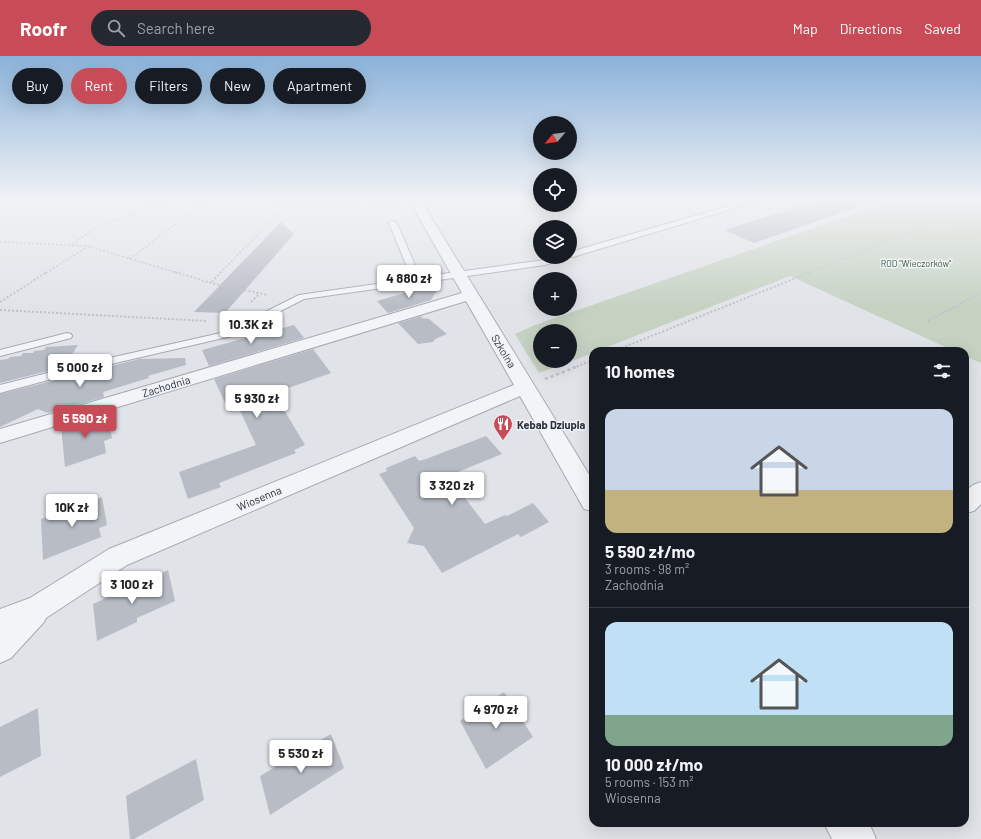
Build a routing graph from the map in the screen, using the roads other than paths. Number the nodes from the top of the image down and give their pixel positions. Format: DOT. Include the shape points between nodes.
graph roads {
  1 [pos="399,236"];
  2 [pos="435,236"];
  3 [pos="635,236"];
  4 [pos="577,253"];
  5 [pos="533,264"];
  6 [pos="458,275"];
  7 [pos="417,281"];
  8 [pos="470,295"];
  9 [pos="68,336"];
  10 [pos="0,352"];
  11 [pos="525,387"];
  12 [pos="0,389"];
  13 [pos="0,436"];
  14 [pos="981,491"];
  15 [pos="589,495"];
  16 [pos="969,501"];
  17 [pos="40,607"];
  18 [pos="0,623"];
  19 [pos="0,648"];
  20 [pos="846,827"];
  21 [pos="857,839"];
  1 -- 7 [label="lane"];
  2 -- 6 [label="street, Szkolna"];
  3 -- 4 [label="lane"];
  5 -- 6 [label="lane"];
  6 -- 7 [label="lane"];
  6 -- 8 [label="street, Szkolna"];
  7 -- 12 [label="lane" via="302,297 228,334 98,363"];
  8 -- 11 [label="street, Szkolna"];
  8 -- 13 [label="street, Zachodnia"];
  9 -- 10 [label="lane"];
  11 -- 15 [label="street, Szkolna"];
  11 -- 17 [label="street, Wiosenna" via="118,557"];
  14 -- 16 [label="street"];
  17 -- 18 [label="street, Wiosenna"];
  17 -- 19 [label="street"];
  20 -- 21 [label="street"];
}
